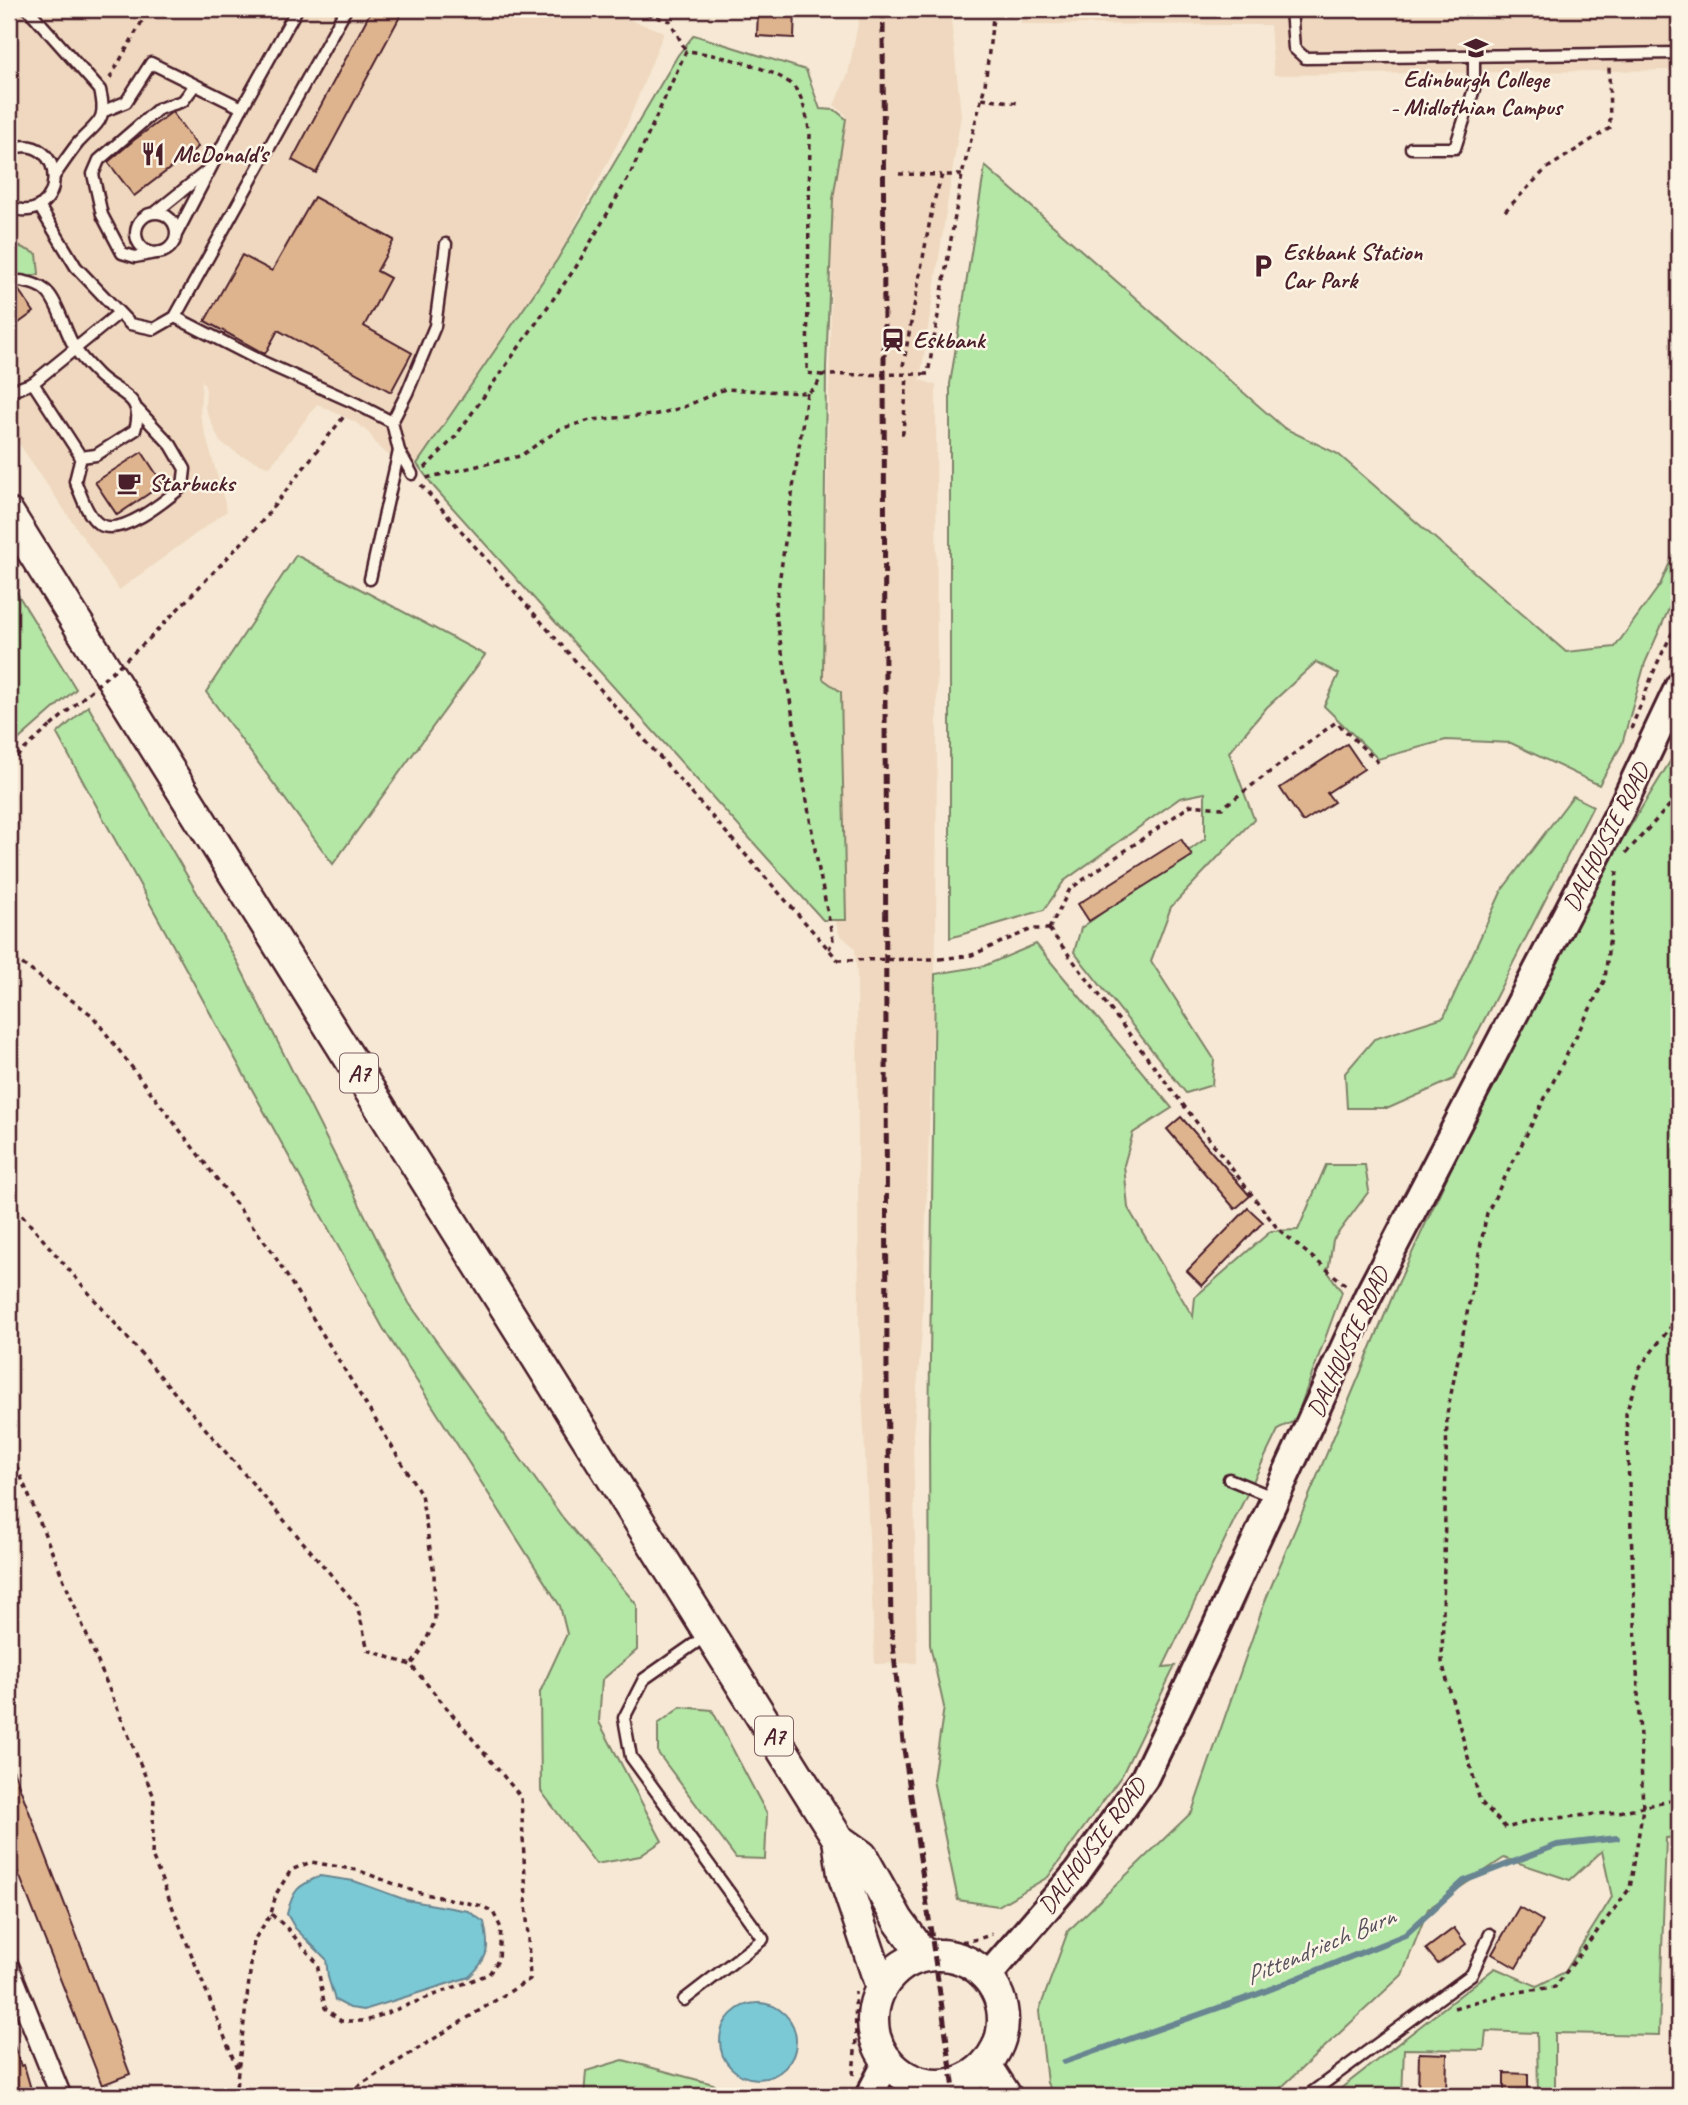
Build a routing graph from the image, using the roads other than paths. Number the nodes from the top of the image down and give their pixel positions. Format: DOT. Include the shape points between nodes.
graph roads {
  1 [pos="28,9"];
  2 [pos="297,9"];
  3 [pos="346,9"];
  4 [pos="1291,9"];
  5 [pos="1679,53"];
  6 [pos="1474,57"];
  7 [pos="195,85"];
  8 [pos="242,108"];
  9 [pos="104,111"];
  10 [pos="9,147"];
  11 [pos="1411,148"];
  12 [pos="211,167"];
  13 [pos="55,175"];
  14 [pos="39,206"];
  15 [pos="9,207"];
  16 [pos="156,212"];
  17 [pos="177,233"];
  18 [pos="446,244"];
  19 [pos="161,252"];
  20 [pos="9,281"];
  21 [pos="119,313"];
  22 [pos="175,317"];
  23 [pos="75,349"];
  24 [pos="33,383"];
  25 [pos="9,387"];
  26 [pos="138,409"];
  27 [pos="391,422"];
  28 [pos="399,451"];
  29 [pos="81,457"];
  30 [pos="414,477"];
  31 [pos="9,514"];
  32 [pos="370,579"];
  33 [pos="1679,687"];
  34 [pos="1229,1479"];
  35 [pos="1276,1498"];
  36 [pos="710,1633"];
  37 [pos="838,1839"];
  38 [pos="1490,1934"];
  39 [pos="930,1947"];
  40 [pos="9,1966"];
  41 [pos="987,1977"];
  42 [pos="867,1984"];
  43 [pos="13,1987"];
  44 [pos="684,2000"];
  45 [pos="887,2062"];
  46 [pos="986,2065"];
  47 [pos="861,2087"];
  48 [pos="61,2096"];
  49 [pos="1006,2096"];
  50 [pos="1307,2096"];
  1 -- 9 [label="lane" via="100,90"];
  2 -- 8 [label="lane"];
  3 -- 22 [label="lane"];
  4 -- 6 [label="lane" via="1294,48 1305,58"];
  5 -- 6 [label="lane"];
  6 -- 11 [label="lane" via="1474,89 1455,148"];
  7 -- 8 [label="lane"];
  7 -- 9 [label="lane" via="151,62 126,102"];
  7 -- 19 [label="lane" via="183,101 159,109 99,160 93,174 102,215 122,253 135,257"];
  8 -- 12 [label="lane"];
  9 -- 13 [label="lane" via="100,123"];
  10 -- 13 [label="lane" via="39,150"];
  12 -- 16 [label="lane"];
  12 -- 17 [label="lane"];
  13 -- 14 [label="lane" via="51,192"];
  14 -- 15 [label="lane"];
  14 -- 21 [label="lane" via="76,267"];
  16 -- 17 [label="lane" via="173,221"];
  16 -- 19 [label="lane" via="143,217 136,235 142,247"];
  17 -- 19 [label="lane" via="172,246"];
  18 -- 27 [label="lane" via="435,326"];
  20 -- 23 [label="lane" via="28,282 48,292"];
  21 -- 22 [label="lane" via="130,324 154,329"];
  21 -- 23 [label="lane"];
  22 -- 27 [label="lane"];
  23 -- 24 [label="lane"];
  23 -- 26 [label="lane" via="98,376"];
  24 -- 25 [label="lane" via="14,390"];
  24 -- 29 [label="lane"];
  26 -- 29 [label="lane" via="135,430 96,455"];
  26 -- 29 [label="lane" via="172,445 185,470 183,486 124,527 111,528 91,515 75,481"];
  27 -- 28 [label="lane"];
  28 -- 30 [label="lane"];
  28 -- 32 [label="lane"];
  31 -- 36 [label="main road, A7"];
  33 -- 35 [label="main road, DALHOUSIE ROAD" via="1621,809 1368,1296"];
  34 -- 35 [label="lane"];
  35 -- 41 [label="main road, DALHOUSIE ROAD" via="1144,1779 1076,1874"];
  36 -- 37 [label="main road, A7"];
  36 -- 44 [label="lane" via="644,1679 624,1718 631,1757 763,1939"];
  37 -- 39 [label="main road, A7" via="862,1856 898,1920"];
  37 -- 42 [label="main road, A7"];
  38 -- 50 [label="lane" via="1472,1974"];
  39 -- 41 [label="main road" via="978,1968"];
  39 -- 42 [label="main road"];
  40 -- 43 [label="street"];
  41 -- 46 [label="main road" via="1000,1999 1004,2024 1000,2042"];
  42 -- 45 [label="main road" via="875,2038"];
  43 -- 48 [label="street"];
  45 -- 46 [label="main road" via="902,2075 933,2086 962,2081"];
  45 -- 47 [label="main road"];
  46 -- 49 [label="main road"];
}
